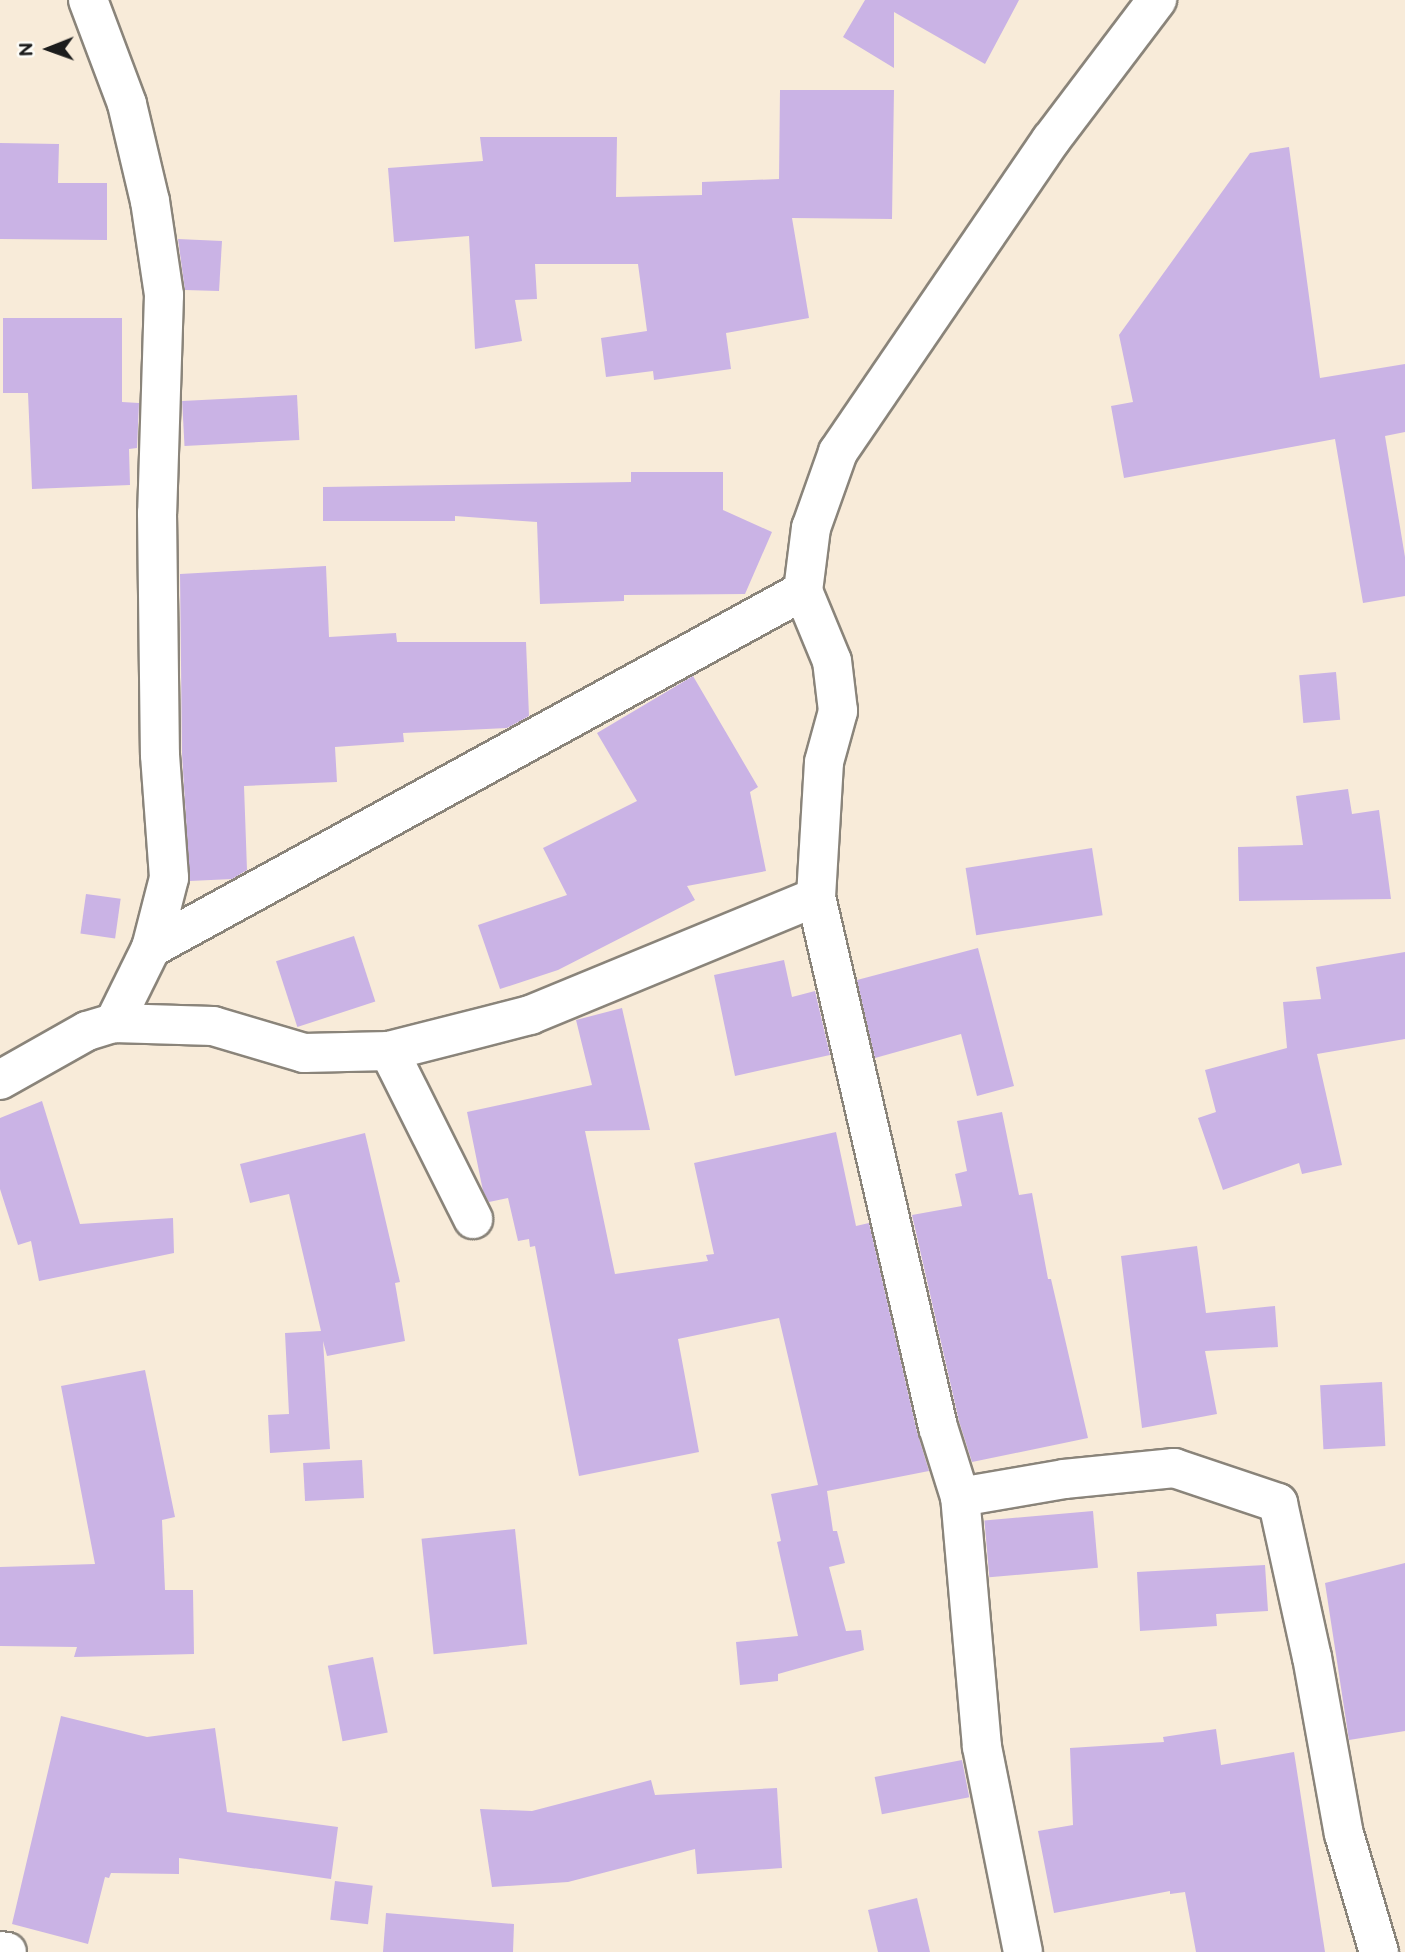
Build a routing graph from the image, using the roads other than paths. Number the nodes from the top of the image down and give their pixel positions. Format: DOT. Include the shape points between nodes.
graph roads {
  1 [pos="88,0"];
  2 [pos="1157,0"];
  3 [pos="803,591"];
  4 [pos="816,897"];
  5 [pos="151,948"];
  6 [pos="114,1023"];
  7 [pos="388,1051"];
  8 [pos="0,1080"];
  9 [pos="473,1219"];
  10 [pos="960,1497"];
  11 [pos="0,1951"];
  12 [pos="7,1952"];
  13 [pos="1023,1952"];
  14 [pos="1379,1952"];
  1 -- 5 [label="street" via="127,104 150,201 164,295 157,513 160,755 169,878"];
  2 -- 3 [label="street" via="1051,140 838,452 811,528"];
  3 -- 4 [label="street" via="832,661 838,711 824,762"];
  3 -- 5 [label="street"];
  4 -- 7 [label="street" via="530,1015"];
  4 -- 10 [label="street" via="938,1427"];
  5 -- 6 [label="street"];
  6 -- 7 [label="street" via="213,1026 304,1053"];
  6 -- 8 [label="street" via="88,1031"];
  7 -- 9 [label="street"];
  10 -- 13 [label="street" via="982,1747"];
  10 -- 14 [label="street" via="1064,1479 1174,1468 1278,1503 1344,1834"];
  11 -- 12 [label="street"];
}
